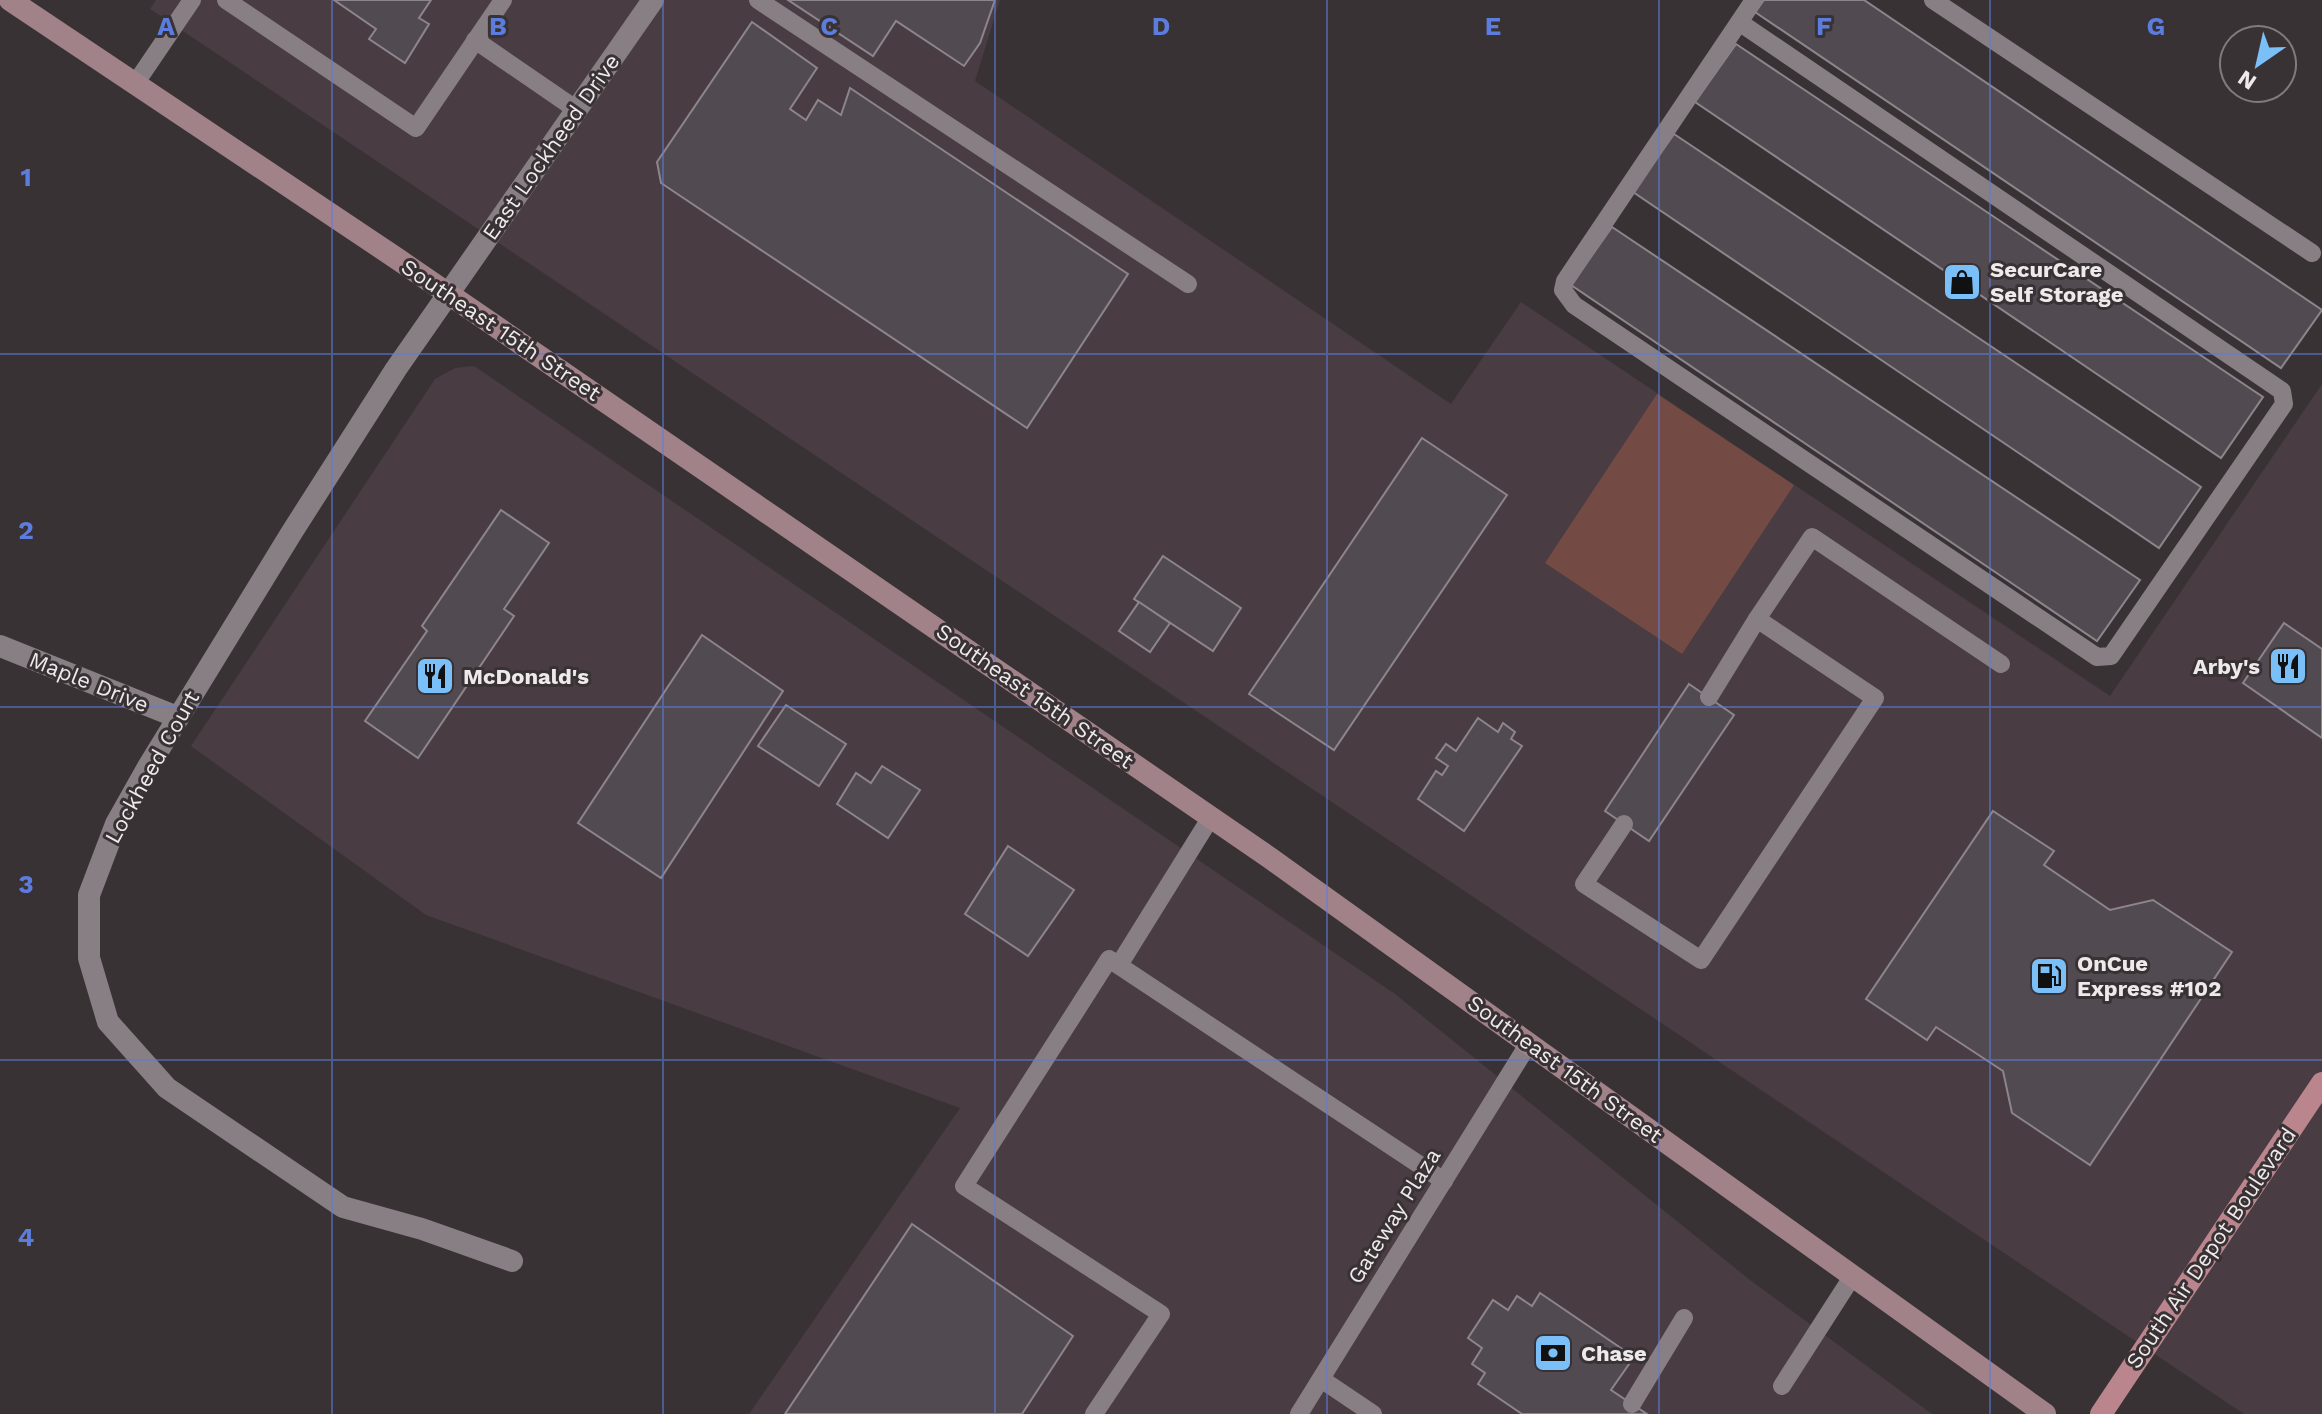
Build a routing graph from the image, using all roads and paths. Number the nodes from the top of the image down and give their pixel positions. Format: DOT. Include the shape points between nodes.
graph roads {
  1 [pos="10,0"];
  2 [pos="192,0"];
  3 [pos="226,0"];
  4 [pos="503,0"];
  5 [pos="653,0"];
  6 [pos="758,0"];
  7 [pos="1754,0"];
  8 [pos="1933,0"];
  9 [pos="1739,22"];
  10 [pos="475,40"];
  11 [pos="135,84"];
  12 [pos="577,110"];
  13 [pos="2312,253"];
  14 [pos="1188,284"];
  15 [pos="449,295"];
  16 [pos="1757,619"];
  17 [pos="0,646"];
  18 [pos="2001,664"];
  19 [pos="1709,697"];
  20 [pos="177,717"];
  21 [pos="1211,817"];
  22 [pos="1624,824"];
  23 [pos="1119,965"];
  24 [pos="1529,1043"];
  25 [pos="2322,1083"];
  26 [pos="1444,1181"];
  27 [pos="512,1261"];
  28 [pos="1852,1277"];
  29 [pos="1684,1318"];
  30 [pos="1321,1379"];
  31 [pos="1782,1386"];
  32 [pos="1632,1404"];
  33 [pos="1094,1414"];
  34 [pos="1299,1414"];
  35 [pos="1373,1414"];
  36 [pos="2045,1414"];
  37 [pos="2101,1414"];
  1 -- 11 [label="main road, Southeast 15th Street"];
  2 -- 11 [label="lane"];
  3 -- 10 [label="lane" via="416,128"];
  4 -- 10 [label="lane"];
  5 -- 12 [label="street, East Lockheed Drive"];
  6 -- 14 [label="lane"];
  7 -- 9 [label="lane"];
  8 -- 13 [label="lane"];
  9 -- 9 [label="lane" via="1563,290 1574,305 2097,657 2111,656 2284,404 2282,391"];
  10 -- 12 [label="lane"];
  11 -- 15 [label="main road, Southeast 15th Street"];
  12 -- 15 [label="street, East Lockheed Drive"];
  15 -- 20 [label="street, Lockheed Court" via="396,369"];
  15 -- 21 [label="main road, Southeast 15th Street"];
  16 -- 18 [label="lane" via="1812,537"];
  16 -- 19 [label="lane"];
  16 -- 22 [label="lane" via="1875,698 1701,960 1584,884"];
  17 -- 20 [label="street, Maple Drive"];
  20 -- 27 [label="street, Lockheed Court" via="116,824 89,895 89,958 108,1022 167,1088 343,1207"];
  21 -- 23 [label="lane"];
  21 -- 24 [label="main road, Southeast 15th Street"];
  23 -- 26 [label="lane"];
  23 -- 33 [label="lane" via="1109,959 964,1186 1161,1314"];
  24 -- 26 [label="lane, Gateway Plaza"];
  24 -- 28 [label="main road, Southeast 15th Street"];
  25 -- 37 [label="main road, South Air Depot Boulevard"];
  26 -- 30 [label="lane, Gateway Plaza"];
  28 -- 31 [label="lane"];
  28 -- 36 [label="main road, Southeast 15th Street"];
  29 -- 32 [label="lane"];
  30 -- 34 [label="lane, Gateway Plaza"];
  30 -- 35 [label="lane"];
}
